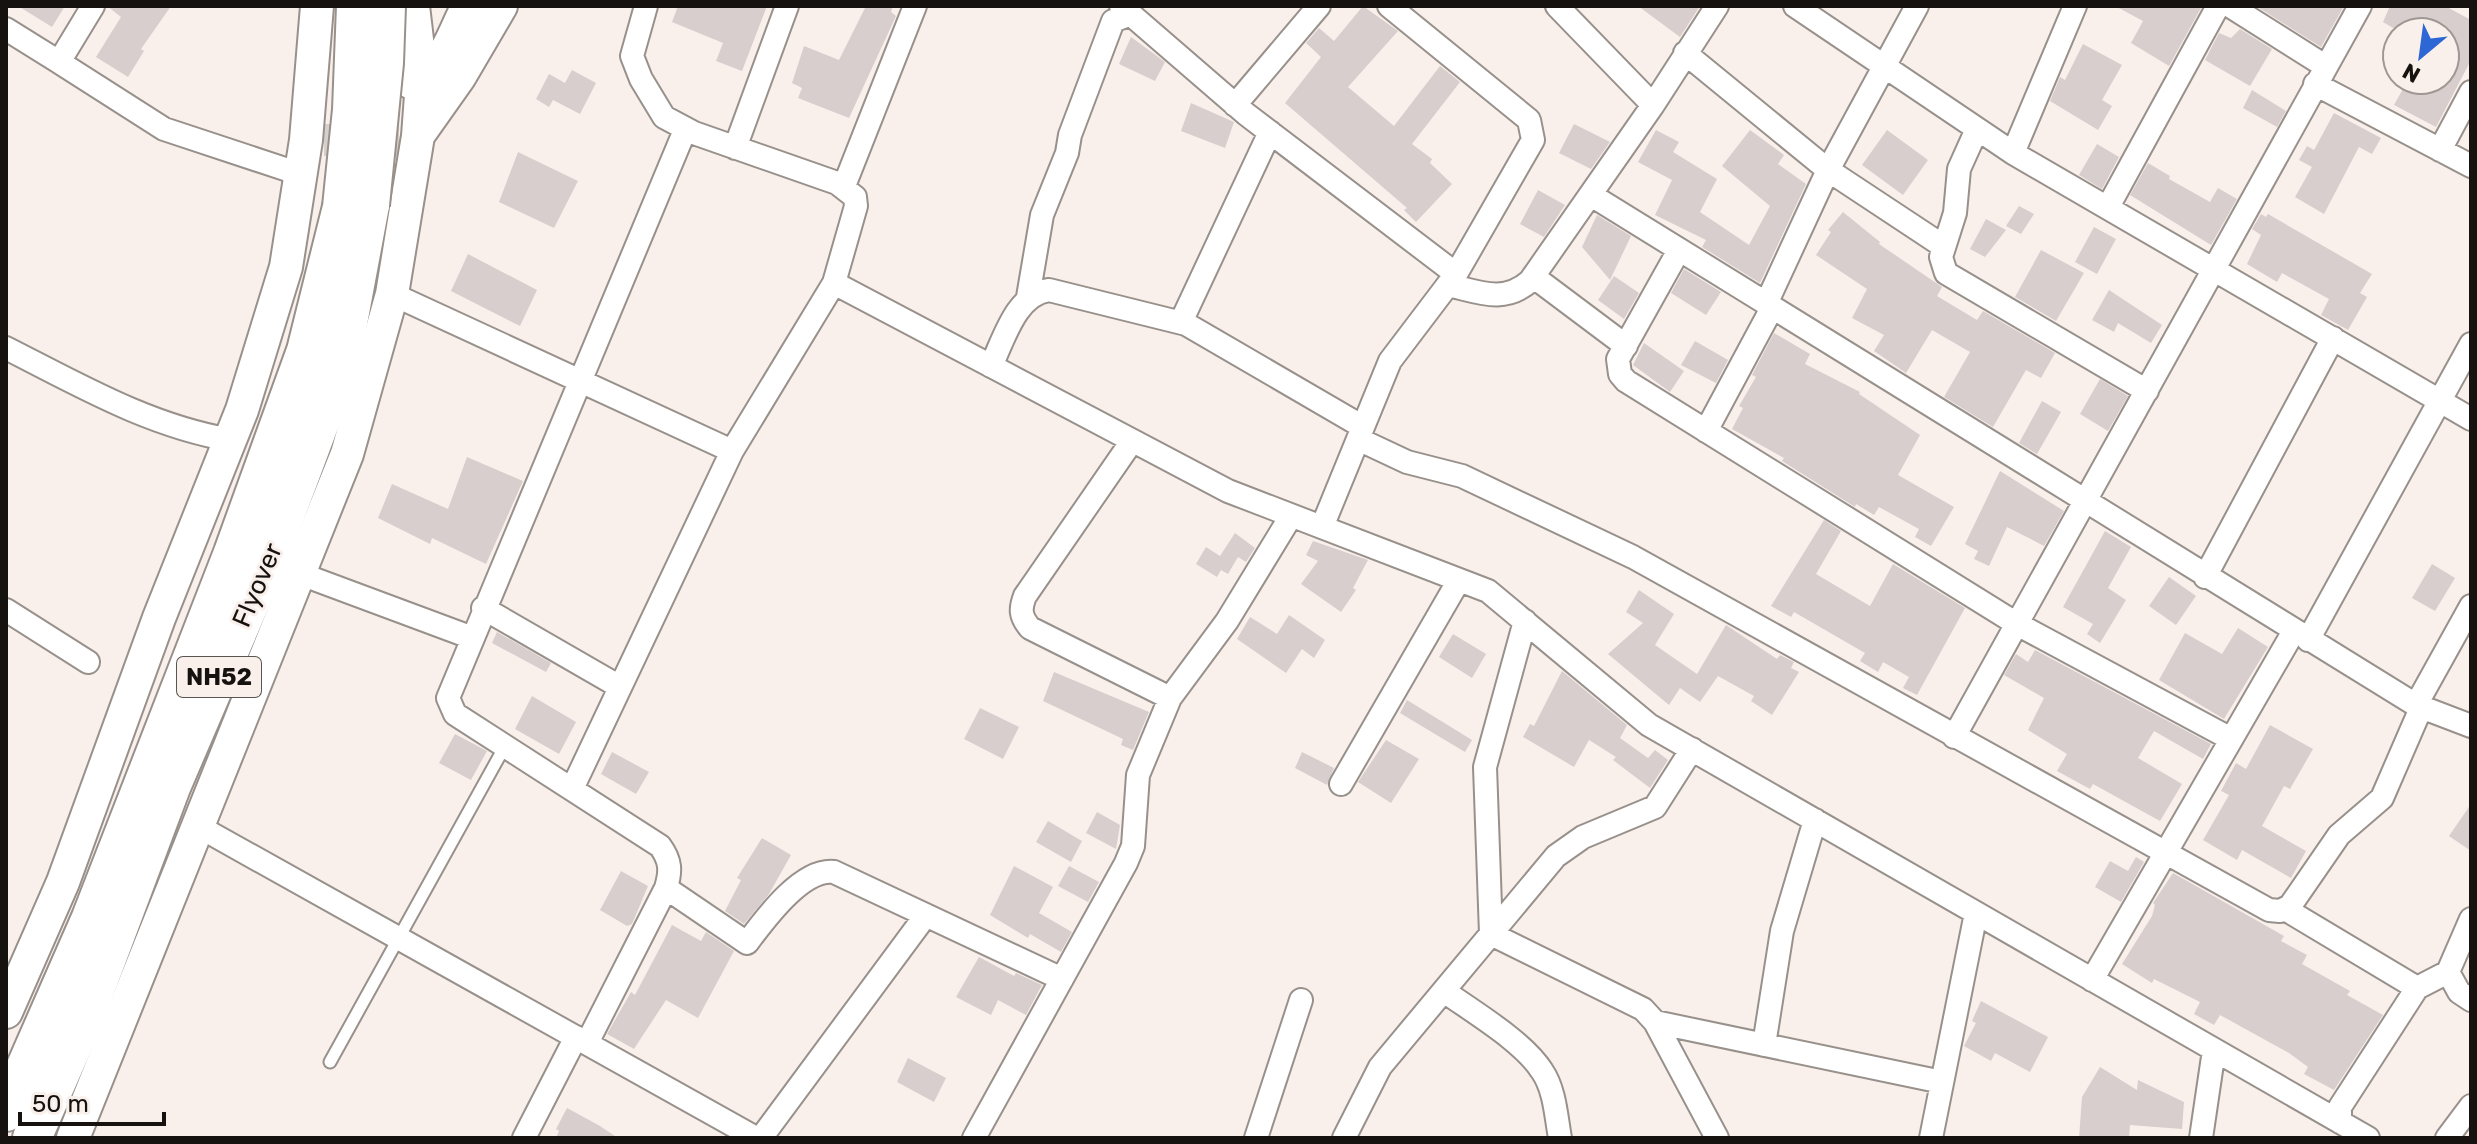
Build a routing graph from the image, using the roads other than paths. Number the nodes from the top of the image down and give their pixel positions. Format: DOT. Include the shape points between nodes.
graph roads {
  1 [pos="93,6"];
  2 [pos="317,6"];
  3 [pos="356,6"];
  4 [pos="386,6"];
  5 [pos="413,6"];
  6 [pos="428,6"];
  7 [pos="468,6"];
  8 [pos="501,6"];
  9 [pos="646,6"];
  10 [pos="787,6"];
  11 [pos="915,6"];
  12 [pos="1319,6"];
  13 [pos="1389,6"];
  14 [pos="1557,6"];
  15 [pos="1717,6"];
  16 [pos="1795,6"];
  17 [pos="1917,6"];
  18 [pos="2075,6"];
  19 [pos="2360,6"];
  20 [pos="2218,7"];
  21 [pos="1126,10"];
  22 [pos="6,29"];
  23 [pos="1685,53"];
  24 [pos="59,62"];
  25 [pos="1883,68"];
  26 [pos="2320,75"];
  27 [pos="415,76"];
  28 [pos="2471,92"];
  29 [pos="1235,105"];
  30 [pos="1653,105"];
  31 [pos="1977,129"];
  32 [pos="685,130"];
  33 [pos="1270,132"];
  34 [pos="408,138"];
  35 [pos="735,148"];
  36 [pos="2440,150"];
  37 [pos="2013,153"];
  38 [pos="2471,166"];
  39 [pos="1828,170"];
  40 [pos="300,174"];
  41 [pos="844,186"];
  42 [pos="1591,195"];
  43 [pos="2108,207"];
  44 [pos="1679,250"];
  45 [pos="1941,257"];
  46 [pos="2216,269"];
  47 [pos="1534,277"];
  48 [pos="1452,280"];
  49 [pos="834,283"];
  50 [pos="392,294"];
  51 [pos="1028,297"];
  52 [pos="1769,306"];
  53 [pos="1181,322"];
  54 [pos="2333,338"];
  55 [pos="2471,344"];
  56 [pos="1626,346"];
  57 [pos="6,348"];
  58 [pos="991,366"];
  59 [pos="580,380"];
  60 [pos="2147,391"];
  61 [pos="2440,401"];
  62 [pos="2471,419"];
  63 [pos="1706,431"];
  64 [pos="1360,433"];
  65 [pos="231,440"];
  66 [pos="1132,441"];
  67 [pos="732,451"];
  68 [pos="2085,503"];
  69 [pos="1291,516"];
  70 [pos="1322,527"];
  71 [pos="298,573"];
  72 [pos="2205,577"];
  73 [pos="1459,580"];
  74 [pos="2471,606"];
  75 [pos="483,608"];
  76 [pos="6,610"];
  77 [pos="1525,621"];
  78 [pos="2017,624"];
  79 [pos="2301,635"];
  80 [pos="470,637"];
  81 [pos="88,662"];
  82 [pos="620,687"];
  83 [pos="1170,698"];
  84 [pos="2418,707"];
  85 [pos="2471,726"];
  86 [pos="1954,737"];
  87 [pos="2231,739"];
  88 [pos="505,746"];
  89 [pos="1692,749"];
  90 [pos="1341,784"];
  91 [pos="572,789"];
  92 [pos="1815,820"];
  93 [pos="196,825"];
  94 [pos="2166,852"];
  95 [pos="666,888"];
  96 [pos="2280,911"];
  97 [pos="1976,913"];
  98 [pos="926,915"];
  99 [pos="2471,919"];
  100 [pos="1491,934"];
  101 [pos="400,939"];
  102 [pos="16,961"];
  103 [pos="2448,972"];
  104 [pos="1062,979"];
  105 [pos="2092,980"];
  106 [pos="2417,988"];
  107 [pos="1444,991"];
  108 [pos="1301,1000"];
  109 [pos="2471,1000"];
  110 [pos="6,1012"];
  111 [pos="1655,1022"];
  112 [pos="581,1040"];
  113 [pos="1764,1045"];
  114 [pos="2214,1050"];
  115 [pos="330,1062"];
  116 [pos="1942,1082"];
  117 [pos="2471,1106"];
  118 [pos="6,1112"];
  119 [pos="2331,1125"];
  120 [pos="32,1138"];
  121 [pos="73,1138"];
  122 [pos="524,1138"];
  123 [pos="759,1138"];
  124 [pos="974,1138"];
  125 [pos="1256,1138"];
  126 [pos="1344,1138"];
  127 [pos="1560,1138"];
  128 [pos="1717,1138"];
  129 [pos="1931,1138"];
  130 [pos="2201,1138"];
  131 [pos="2368,1138"];
  132 [pos="2447,1138"];
  1 -- 24 [label="street"];
  2 -- 40 [label="main road" via="322,81 315,140"];
  3 -- 118 [label="highway, Flyover / NH52, bridge" via="342,207 306,351 91,918"];
  4 -- 120 [label="highway, Flyover / NH52, bridge" via="370,205 339,371 270,556 171,787 83,1022"];
  5 -- 27 [label="main road"];
  6 -- 27 [label="main road"];
  7 -- 27 [label="main road" via="434,70"];
  8 -- 34 [label="main road" via="460,76"];
  9 -- 32 [label="street" via="633,43 635,67 664,117"];
  10 -- 35 [label="street"];
  11 -- 41 [label="street"];
  12 -- 29 [label="street"];
  13 -- 48 [label="street" via="1529,120 1533,130 1530,149"];
  14 -- 30 [label="street"];
  15 -- 23 [label="street"];
  16 -- 25 [label="street"];
  17 -- 25 [label="street"];
  18 -- 37 [label="street"];
  19 -- 26 [label="street"];
  20 -- 26 [label="street"];
  20 -- 43 [label="street"];
  21 -- 29 [label="street"];
  21 -- 51 [label="street" via="1113,21 1042,215"];
  22 -- 24 [label="street"];
  23 -- 30 [label="street"];
  23 -- 39 [label="street"];
  24 -- 40 [label="street" via="164,129"];
  25 -- 31 [label="street"];
  25 -- 39 [label="street"];
  26 -- 36 [label="street"];
  26 -- 46 [label="street"];
  27 -- 34 [label="main road"];
  28 -- 36 [label="street"];
  29 -- 33 [label="street"];
  30 -- 42 [label="street"];
  31 -- 37 [label="street"];
  31 -- 45 [label="street" via="1959,169 1955,213"];
  32 -- 35 [label="street"];
  32 -- 59 [label="street"];
  33 -- 48 [label="street"];
  33 -- 53 [label="street"];
  34 -- 50 [label="main road"];
  35 -- 41 [label="street"];
  36 -- 38 [label="street"];
  37 -- 43 [label="street"];
  39 -- 45 [label="street" via="1943,246"];
  39 -- 52 [label="street"];
  40 -- 65 [label="main road" via="286,267"];
  41 -- 49 [label="street" via="856,206"];
  42 -- 44 [label="street"];
  42 -- 47 [label="street"];
  43 -- 46 [label="street"];
  44 -- 52 [label="street"];
  44 -- 56 [label="street"];
  45 -- 60 [label="street" via="1946,273"];
  46 -- 54 [label="street"];
  46 -- 60 [label="street"];
  47 -- 48 [label="street" via="1520,290 1499,297"];
  47 -- 56 [label="street"];
  48 -- 64 [label="street" via="1390,361"];
  49 -- 58 [label="street"];
  49 -- 67 [label="street"];
  50 -- 59 [label="street"];
  50 -- 71 [label="main road" via="347,454"];
  51 -- 53 [label="street" via="1049,290"];
  51 -- 58 [label="street"];
  52 -- 63 [label="street"];
  52 -- 68 [label="street"];
  53 -- 64 [label="street"];
  54 -- 61 [label="street"];
  54 -- 72 [label="street"];
  55 -- 61 [label="street"];
  56 -- 63 [label="street" via="1618,367 1626,381"];
  57 -- 65 [label="street" via="140,416"];
  58 -- 66 [label="street"];
  59 -- 67 [label="street"];
  59 -- 75 [label="street"];
  60 -- 68 [label="street"];
  61 -- 62 [label="street"];
  61 -- 79 [label="street"];
  63 -- 78 [label="street"];
  64 -- 70 [label="street"];
  64 -- 86 [label="street" via="1407,462 1462,476 1633,557"];
  65 -- 102 [label="main road" via="159,618 63,882"];
  66 -- 69 [label="street" via="1228,491"];
  66 -- 83 [label="street" via="1025,596 1022,619 1030,628"];
  67 -- 82 [label="street"];
  68 -- 72 [label="street"];
  68 -- 78 [label="street"];
  69 -- 70 [label="street"];
  69 -- 83 [label="street" via="1227,621"];
  70 -- 73 [label="street"];
  71 -- 80 [label="street"];
  71 -- 93 [label="main road"];
  72 -- 79 [label="street"];
  73 -- 77 [label="street" via="1488,591"];
  73 -- 90 [label="street"];
  74 -- 84 [label="street"];
  75 -- 80 [label="street"];
  75 -- 82 [label="street"];
  76 -- 81 [label="street"];
  77 -- 89 [label="street" via="1649,725"];
  77 -- 100 [label="street" via="1485,767"];
  78 -- 86 [label="street"];
  78 -- 87 [label="street"];
  79 -- 84 [label="street"];
  79 -- 87 [label="street"];
  80 -- 88 [label="street" via="449,688 449,706"];
  82 -- 91 [label="street"];
  83 -- 104 [label="street" via="1138,775 1133,846"];
  84 -- 85 [label="street"];
  84 -- 96 [label="street" via="2382,798 2339,835 2297,898"];
  86 -- 94 [label="street"];
  87 -- 94 [label="street"];
  88 -- 91 [label="street"];
  88 -- 101 [label="lane"];
  89 -- 92 [label="street"];
  89 -- 100 [label="street" via="1655,807 1568,845"];
  91 -- 95 [label="street" via="660,846 671,873"];
  92 -- 97 [label="street"];
  92 -- 113 [label="street" via="1782,931"];
  93 -- 101 [label="street"];
  93 -- 121 [label="main road"];
  94 -- 96 [label="street" via="2269,910"];
  94 -- 105 [label="street"];
  95 -- 98 [label="street" via="747,943 769,914 814,873 825,871"];
  95 -- 112 [label="street"];
  96 -- 106 [label="street" via="2285,909"];
  97 -- 105 [label="street"];
  97 -- 116 [label="street"];
  98 -- 104 [label="street"];
  98 -- 123 [label="street"];
  99 -- 103 [label="street"];
  100 -- 107 [label="street"];
  100 -- 111 [label="street" via="1624,997"];
  101 -- 112 [label="street"];
  101 -- 115 [label="lane"];
  102 -- 110 [label="main road"];
  103 -- 106 [label="street"];
  103 -- 109 [label="street" via="2459,992"];
  104 -- 124 [label="street"];
  105 -- 114 [label="street"];
  106 -- 119 [label="street"];
  107 -- 126 [label="street" via="1380,1067"];
  107 -- 127 [label="street" via="1543,1071 1552,1090"];
  108 -- 125 [label="street"];
  111 -- 113 [label="street"];
  111 -- 128 [label="street"];
  112 -- 122 [label="street"];
  112 -- 123 [label="street"];
  113 -- 116 [label="street"];
  114 -- 119 [label="street"];
  114 -- 130 [label="street"];
  116 -- 129 [label="street"];
  117 -- 132 [label="street"];
  119 -- 131 [label="street"];
}
